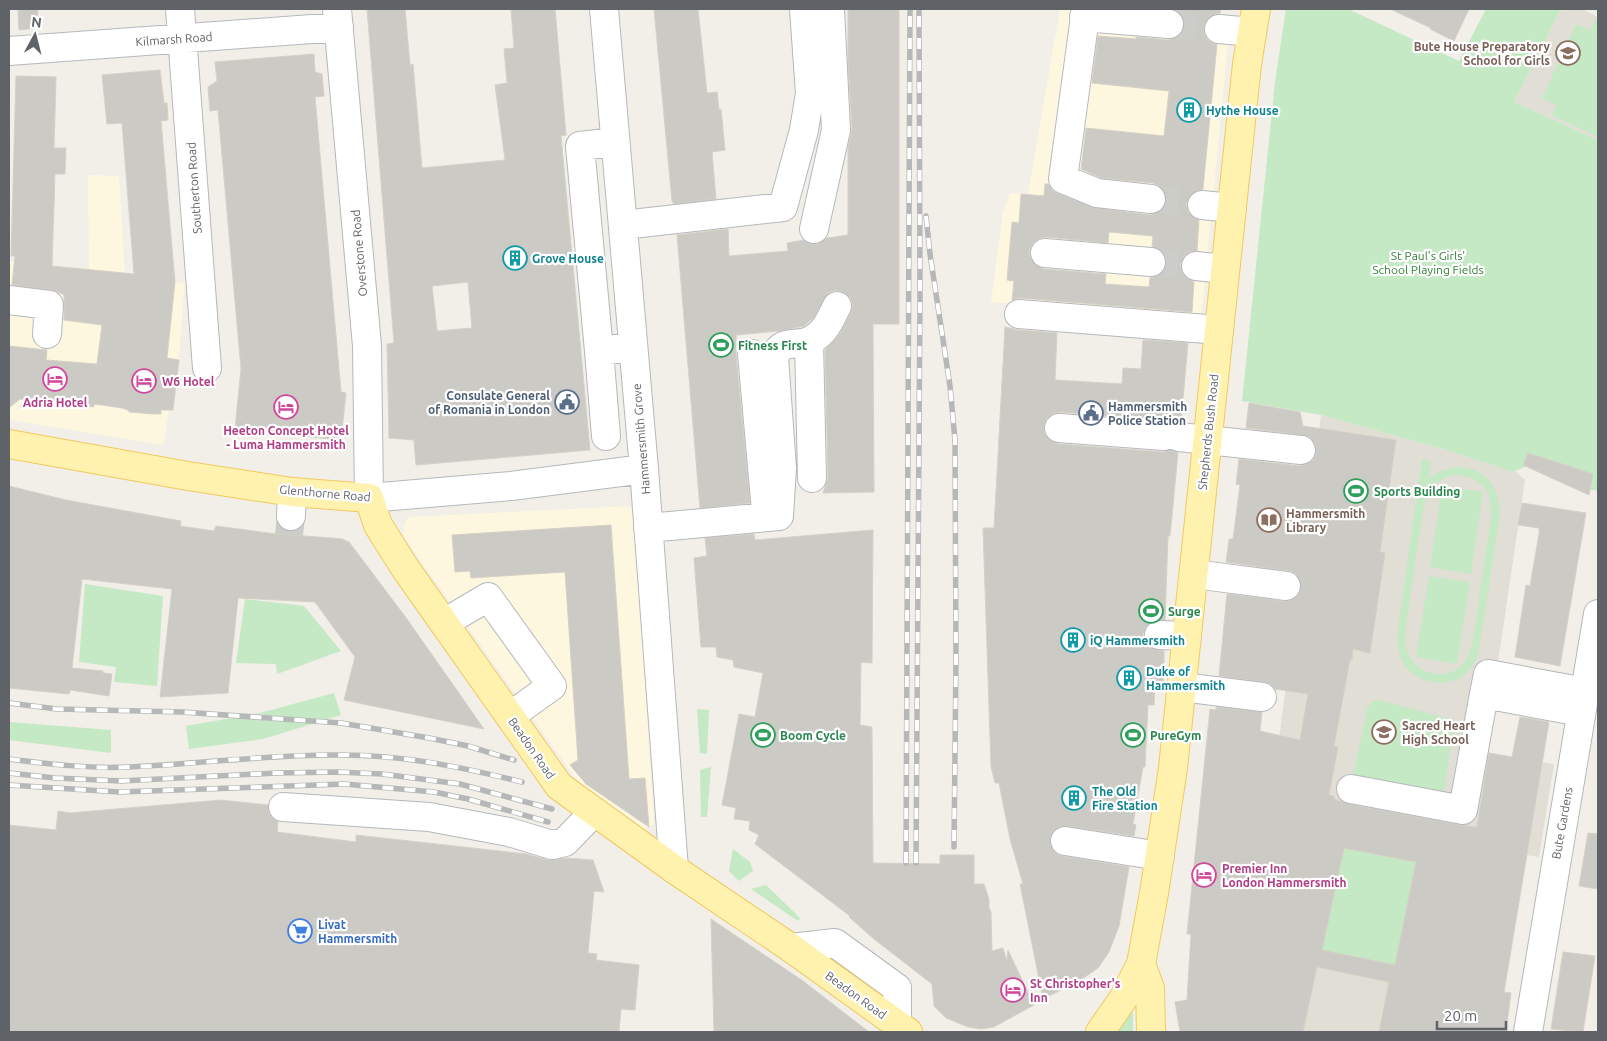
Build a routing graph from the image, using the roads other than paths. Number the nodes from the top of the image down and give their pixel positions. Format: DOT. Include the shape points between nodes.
graph roads {
  1 [pos="180,9"];
  2 [pos="604,9"];
  3 [pos="804,9"];
  4 [pos="830,9"];
  5 [pos="1085,13"];
  6 [pos="338,18"];
  7 [pos="1254,20"];
  8 [pos="1169,24"];
  9 [pos="1219,29"];
  10 [pos="183,39"];
  11 [pos="9,51"];
  12 [pos="615,142"];
  13 [pos="1151,200"];
  14 [pos="1202,205"];
  15 [pos="1232,208"];
  16 [pos="623,225"];
  17 [pos="814,229"];
  18 [pos="1045,253"];
  19 [pos="1151,262"];
  20 [pos="1196,266"];
  21 [pos="1225,269"];
  22 [pos="9,300"];
  23 [pos="837,306"];
  24 [pos="1019,314"];
  25 [pos="1219,330"];
  26 [pos="47,334"];
  27 [pos="809,341"];
  28 [pos="633,348"];
  29 [pos="599,351"];
  30 [pos="752,354"];
  31 [pos="207,368"];
  32 [pos="1059,428"];
  33 [pos="606,436"];
  34 [pos="1207,439"];
  35 [pos="9,444"];
  36 [pos="1301,450"];
  37 [pos="644,470"];
  38 [pos="812,478"];
  39 [pos="369,498"];
  40 [pos="766,517"];
  41 [pos="648,528"];
  42 [pos="1194,574"];
  43 [pos="1286,586"];
  44 [pos="1598,614"];
  45 [pos="444,623"];
  46 [pos="1159,635"];
  47 [pos="1188,636"];
  48 [pos="1182,688"];
  49 [pos="1262,697"];
  50 [pos="1583,702"];
  51 [pos="510,716"];
  52 [pos="1351,789"];
  53 [pos="283,807"];
  54 [pos="594,812"];
  55 [pos="1065,841"];
  56 [pos="1160,856"];
  57 [pos="674,869"];
  58 [pos="1141,964"];
  59 [pos="902,1028"];
  60 [pos="1100,1032"];
  61 [pos="1151,1032"];
  62 [pos="1528,1032"];
  1 -- 10 [label="street, Southerton Road"];
  2 -- 12 [label="street, Hammersmith Grove"];
  3 -- 16 [label="street" via="810,94 804,130 783,207"];
  4 -- 17 [label="street" via="836,130"];
  5 -- 8 [label="street"];
  5 -- 13 [label="street" via="1063,179 1097,193"];
  6 -- 10 [label="street, Kilmarsh Road"];
  6 -- 39 [label="street, Overstone Road" via="368,346"];
  7 -- 9 [label="street"];
  7 -- 15 [label="main road, Shepherds Bush Road"];
  10 -- 11 [label="street, Kilmarsh Road"];
  10 -- 31 [label="street, Southerton Road"];
  12 -- 16 [label="street, Hammersmith Grove"];
  12 -- 29 [label="street" via="580,146"];
  14 -- 15 [label="street"];
  15 -- 21 [label="main road, Shepherds Bush Road"];
  16 -- 28 [label="street, Hammersmith Grove"];
  18 -- 19 [label="street"];
  20 -- 21 [label="street"];
  21 -- 25 [label="main road, Shepherds Bush Road"];
  22 -- 26 [label="street" via="49,305"];
  23 -- 27 [label="street" via="824,330"];
  24 -- 25 [label="street"];
  25 -- 34 [label="main road, Shepherds Bush Road"];
  27 -- 38 [label="street"];
  27 -- 40 [label="street" via="786,344 774,357 782,468 779,516"];
  28 -- 29 [label="street"];
  28 -- 37 [label="street, Hammersmith Grove"];
  29 -- 33 [label="street"];
  30 -- 40 [label="street"];
  32 -- 34 [label="street"];
  34 -- 36 [label="street"];
  34 -- 42 [label="main road, Shepherds Bush Road"];
  35 -- 39 [label="main road, Glenthorne Road" via="178,474 292,504"];
  37 -- 39 [label="street, Glenthorne Road"];
  37 -- 41 [label="street, Hammersmith Grove"];
  39 -- 45 [label="main road, Beadon Road" via="378,525"];
  40 -- 41 [label="street"];
  41 -- 57 [label="street, Hammersmith Grove"];
  42 -- 43 [label="street"];
  42 -- 47 [label="main road, Shepherds Bush Road"];
  44 -- 50 [label="street, Bute Gardens"];
  45 -- 51 [label="main road, Beadon Road"];
  45 -- 51 [label="street" via="488,597 552,686"];
  46 -- 47 [label="street"];
  47 -- 48 [label="main road, Shepherds Bush Road"];
  48 -- 49 [label="street"];
  48 -- 56 [label="main road, Shepherds Bush Road"];
  50 -- 52 [label="street" via="1484,694 1462,810"];
  50 -- 62 [label="street, Bute Gardens"];
  51 -- 54 [label="main road, Beadon Road" via="559,786"];
  53 -- 54 [label="street" via="430,817 509,832 552,845 565,842"];
  54 -- 57 [label="main road, Beadon Road"];
  55 -- 56 [label="street"];
  56 -- 58 [label="main road, Shepherds Bush Road"];
  57 -- 59 [label="main road, Beadon Road"];
  58 -- 60 [label="main road" via="1123,999"];
  58 -- 61 [label="main road" via="1150,988"];
}
